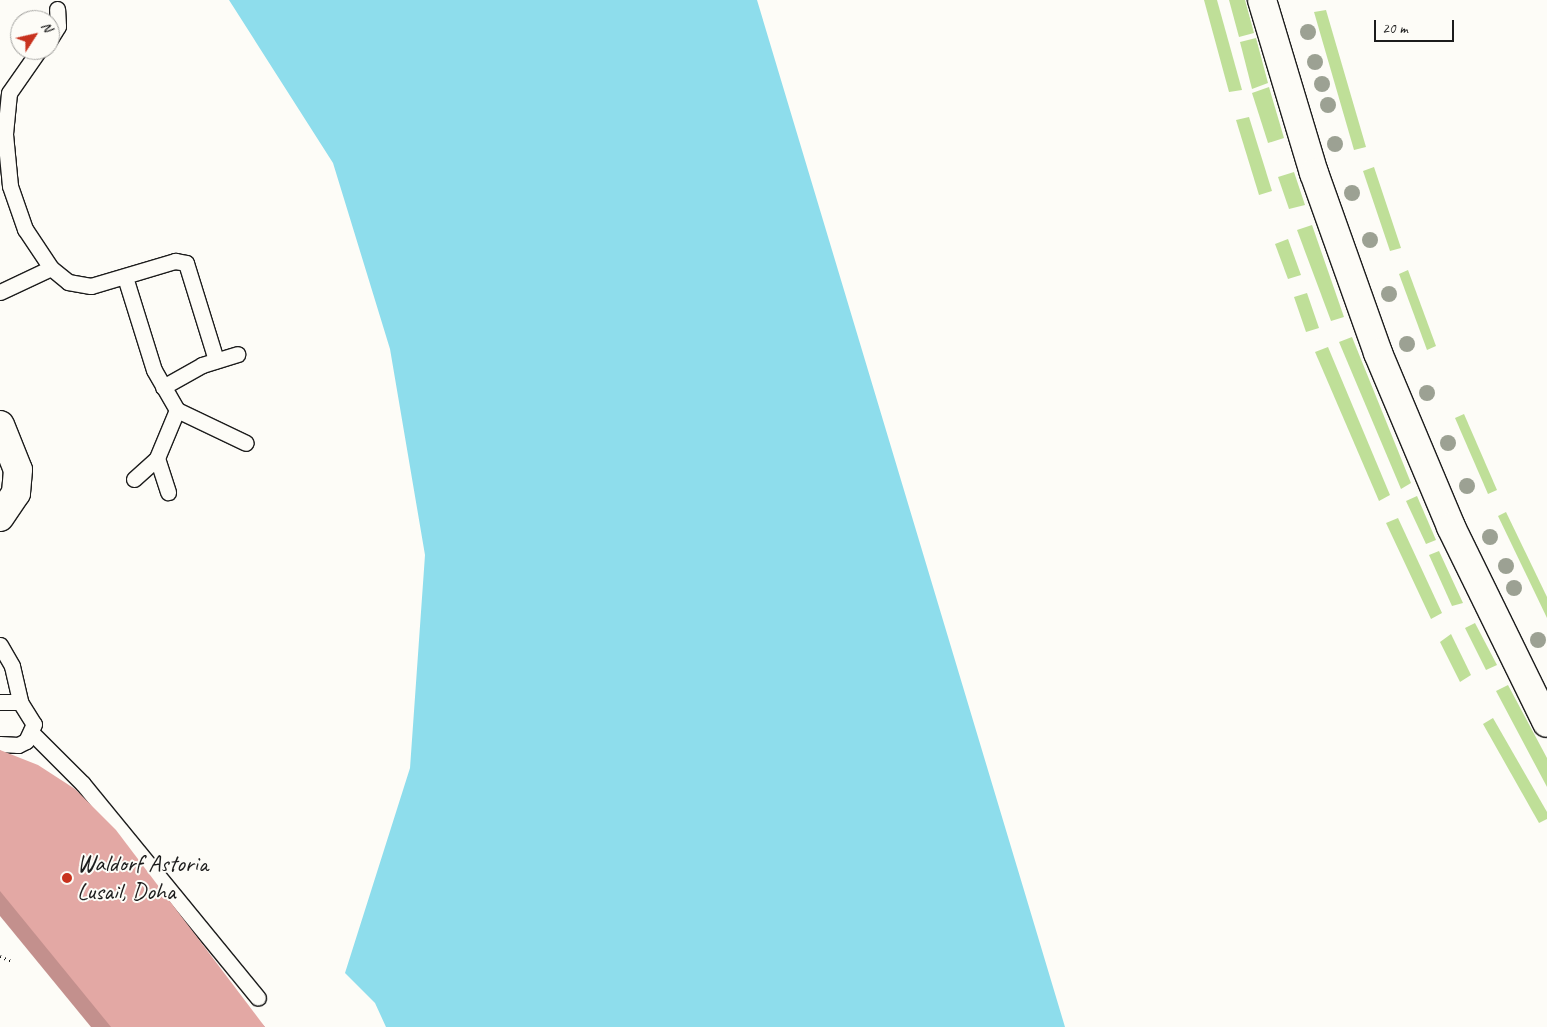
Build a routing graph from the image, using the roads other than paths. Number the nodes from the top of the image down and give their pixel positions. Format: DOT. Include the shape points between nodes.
graph roads {
  1 [pos="1262,0"];
  2 [pos="32,60"];
  3 [pos="51,268"];
  4 [pos="125,277"];
  5 [pos="0,292"];
  6 [pos="237,354"];
  7 [pos="216,360"];
  8 [pos="163,387"];
  9 [pos="177,410"];
  10 [pos="0,425"];
  11 [pos="246,443"];
  12 [pos="157,458"];
  13 [pos="134,479"];
  14 [pos="168,492"];
  15 [pos="0,517"];
  16 [pos="0,645"];
  17 [pos="0,702"];
  18 [pos="20,702"];
  19 [pos="1547,724"];
  20 [pos="32,733"];
  21 [pos="0,744"];
  22 [pos="258,998"];
  1 -- 19 [label="street" via="1320,191 1378,353 1454,536"];
  2 -- 3 [label="lane" via="9,93 5,134 10,186 25,229"];
  3 -- 4 [label="lane" via="68,282 91,286"];
  3 -- 5 [label="lane"];
  4 -- 7 [label="lane" via="175,261 186,262"];
  4 -- 8 [label="lane"];
  6 -- 7 [label="lane"];
  7 -- 8 [label="lane"];
  8 -- 9 [label="lane"];
  9 -- 11 [label="lane"];
  9 -- 12 [label="lane" via="162,438"];
  10 -- 15 [label="street" via="18,470 16,493"];
  12 -- 13 [label="lane"];
  12 -- 14 [label="lane"];
  16 -- 18 [label="lane" via="12,666"];
  17 -- 18 [label="lane"];
  18 -- 20 [label="lane" via="32,715"];
  20 -- 21 [label="lane" via="18,745"];
  20 -- 22 [label="lane" via="83,784"];
}
